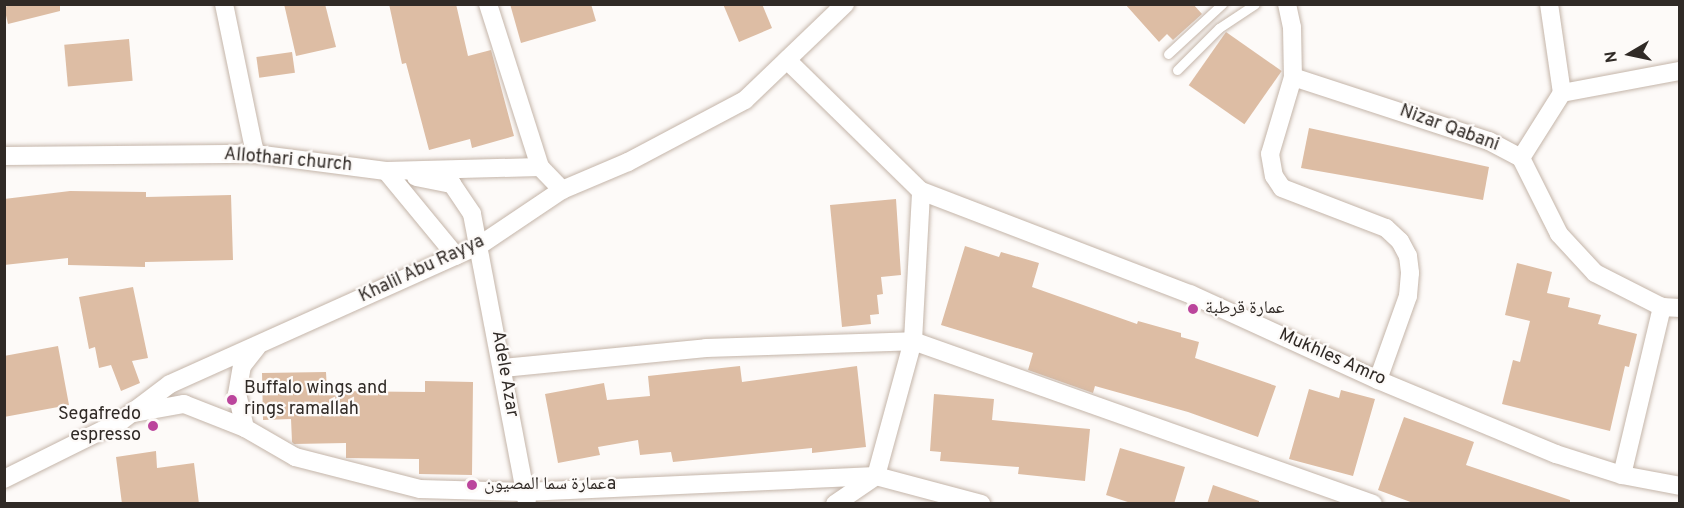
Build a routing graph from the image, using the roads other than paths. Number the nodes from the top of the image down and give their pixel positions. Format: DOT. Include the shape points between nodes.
graph roads {
  1 [pos="224,4"];
  2 [pos="488,4"];
  3 [pos="845,4"];
  4 [pos="1222,4"];
  5 [pos="1255,4"];
  6 [pos="1287,4"];
  7 [pos="1550,4"];
  8 [pos="1168,54"];
  9 [pos="787,60"];
  10 [pos="1177,70"];
  11 [pos="1680,71"];
  12 [pos="1293,76"];
  13 [pos="1562,93"];
  14 [pos="255,154"];
  15 [pos="4,156"];
  16 [pos="1521,158"];
  17 [pos="540,167"];
  18 [pos="386,171"];
  19 [pos="562,190"];
  20 [pos="921,191"];
  21 [pos="480,245"];
  22 [pos="456,256"];
  23 [pos="1671,307"];
  24 [pos="913,341"];
  25 [pos="259,344"];
  26 [pos="503,368"];
  27 [pos="1378,380"];
  28 [pos="130,414"];
  29 [pos="245,428"];
  30 [pos="1622,475"];
  31 [pos="876,476"];
  32 [pos="4,479"];
  33 [pos="1680,486"];
  34 [pos="526,498"];
  35 [pos="835,504"];
  36 [pos="981,504"];
  37 [pos="1373,504"];
  1 -- 14 [label="street"];
  2 -- 17 [label="street"];
  3 -- 9 [label="street, Khalil Abu Rayya"];
  4 -- 8 [label="lane"];
  5 -- 10 [label="lane" via="1219,28"];
  6 -- 12 [label="street" via="1292,27"];
  7 -- 13 [label="street"];
  9 -- 19 [label="street, Khalil Abu Rayya" via="744,100 628,162"];
  9 -- 20 [label="street"];
  11 -- 13 [label="street"];
  12 -- 16 [label="street, Nizar Qabani" via="1489,141"];
  12 -- 27 [label="street" via="1270,154 1274,176 1282,188 1386,228 1408,256 1408,297"];
  13 -- 16 [label="street"];
  14 -- 15 [label="street, Allothari church"];
  14 -- 18 [label="street, Allothari church"];
  16 -- 23 [label="street, Nizar Qabani" via="1559,234 1595,273"];
  17 -- 18 [label="street, Allothari church"];
  17 -- 19 [label="street"];
  18 -- 21 [label="street, Adele Azar" via="452,184 472,214"];
  18 -- 22 [label="street"];
  19 -- 21 [label="street, Khalil Abu Rayya"];
  20 -- 24 [label="street"];
  20 -- 27 [label="street, Mukhles Amro" via="1190,294"];
  21 -- 22 [label="street, Khalil Abu Rayya"];
  21 -- 26 [label="street, Adele Azar"];
  22 -- 25 [label="street, Khalil Abu Rayya"];
  23 -- 30 [label="street"];
  24 -- 26 [label="street" via="706,348"];
  24 -- 31 [label="street"];
  24 -- 37 [label="street"];
  25 -- 28 [label="street, Khalil Abu Rayya" via="170,384"];
  25 -- 29 [label="street" via="242,366 237,394"];
  26 -- 34 [label="street, Adele Azar"];
  27 -- 30 [label="street, Mukhles Amro" via="1556,454"];
  28 -- 29 [label="street" via="184,404"];
  28 -- 32 [label="street, Khalil Abu Rayya"];
  29 -- 34 [label="street" via="295,457 420,489"];
  30 -- 33 [label="street, Mukhles Amro"];
  31 -- 34 [label="street"];
  31 -- 35 [label="street"];
  31 -- 36 [label="street"];
}
